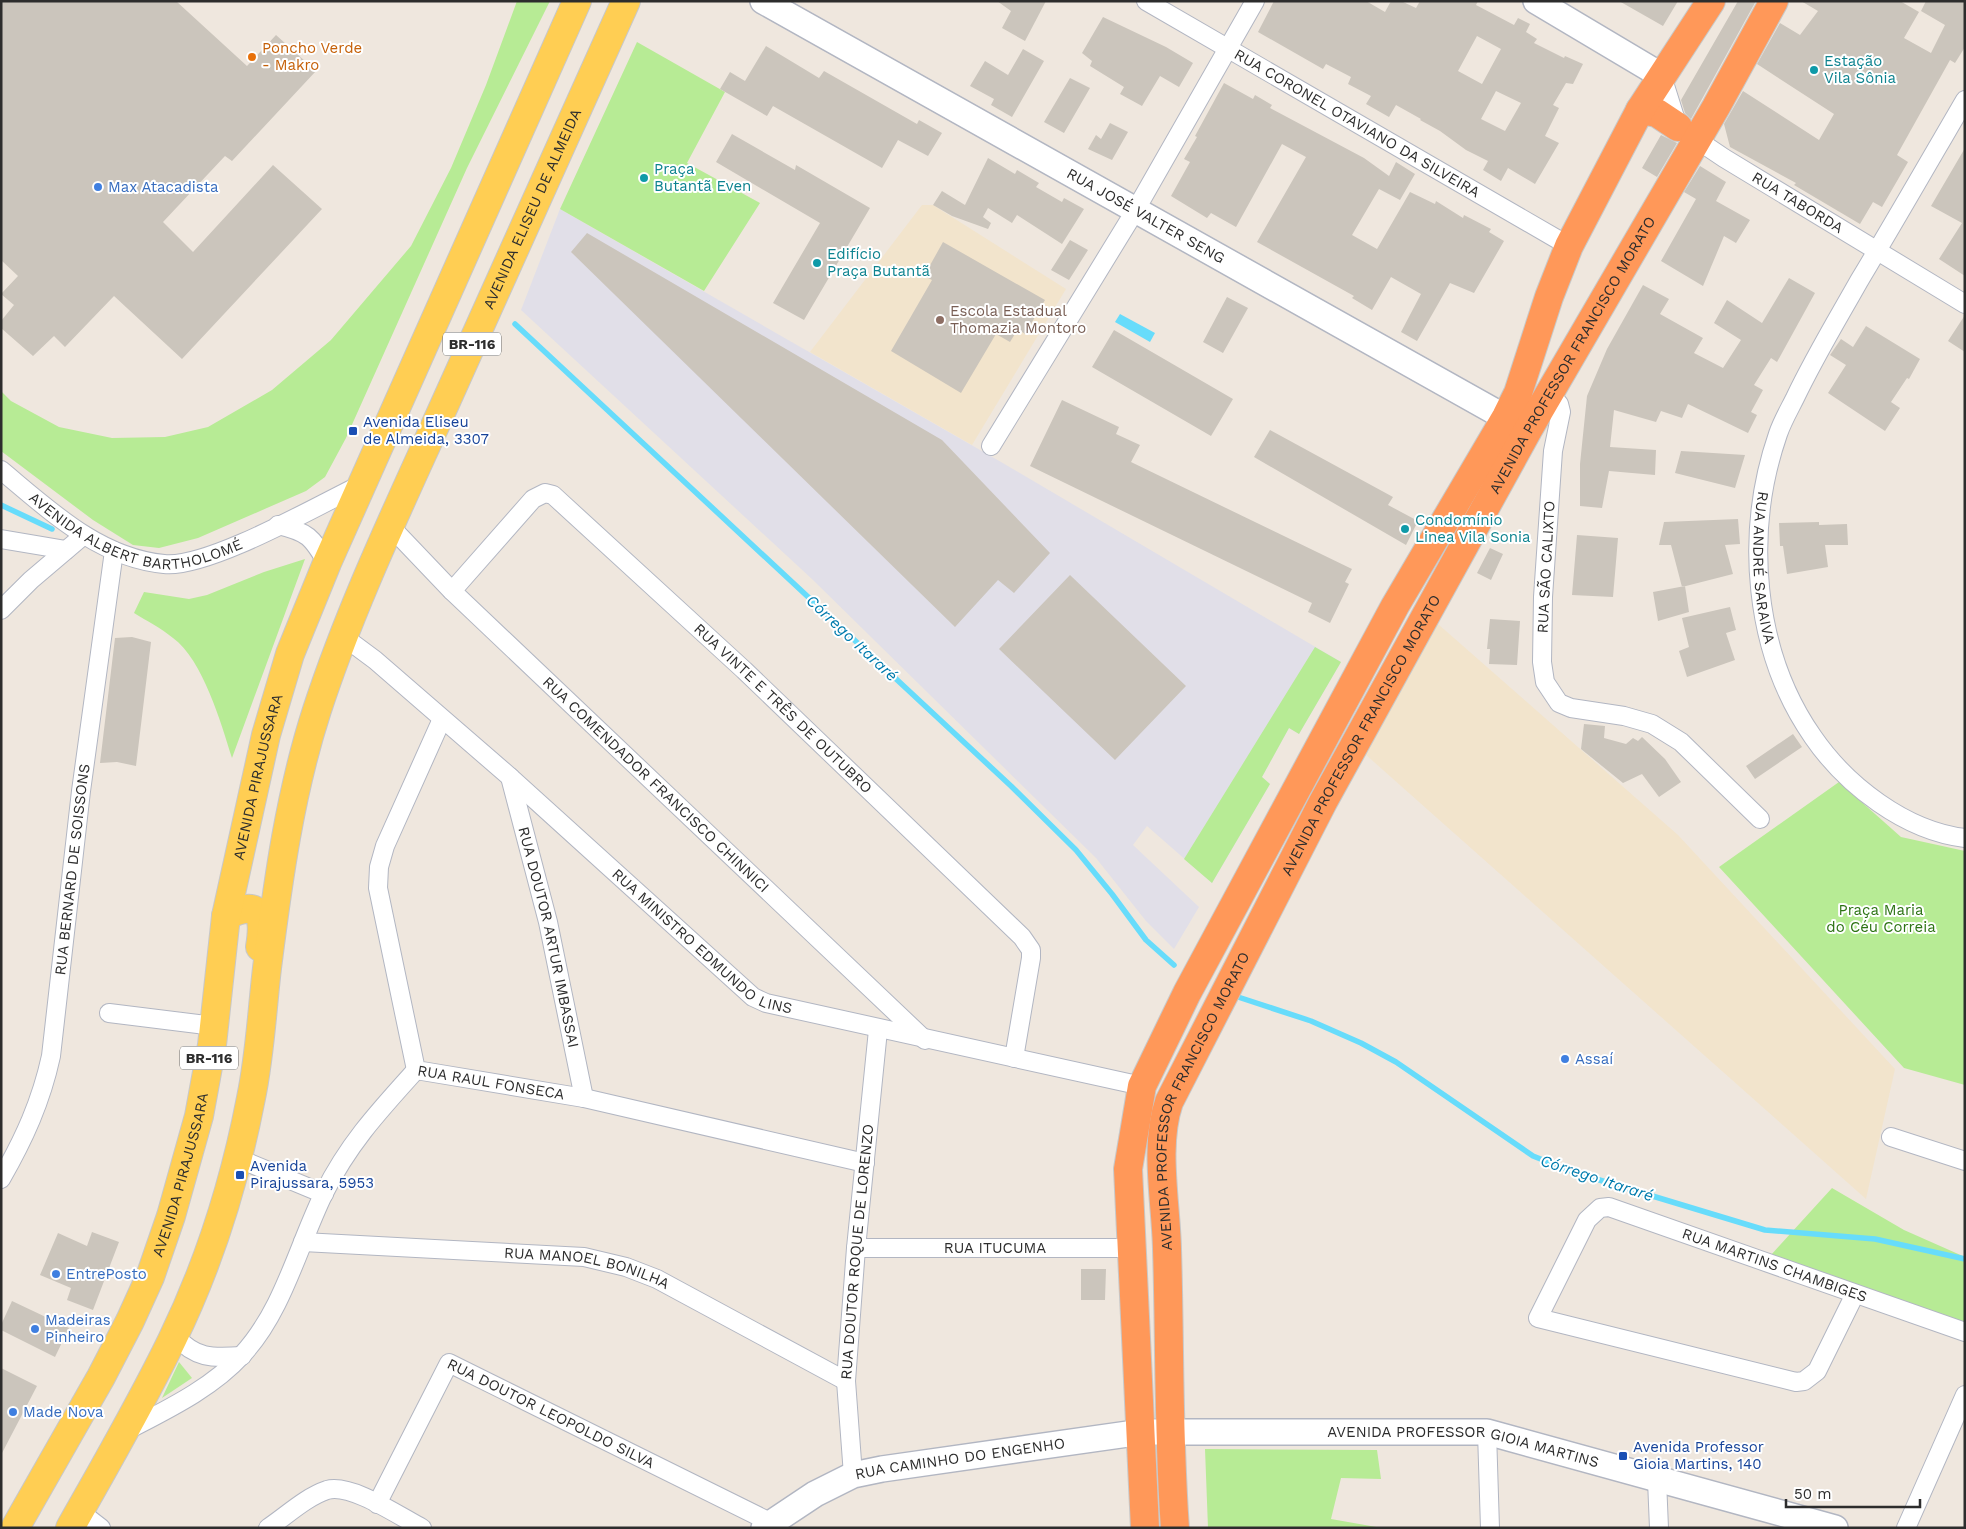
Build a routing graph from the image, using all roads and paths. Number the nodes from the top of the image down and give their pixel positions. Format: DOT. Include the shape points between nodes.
graph roads {
  1 [pos="577,1"];
  2 [pos="626,1"];
  3 [pos="764,1"];
  4 [pos="1146,1"];
  5 [pos="1255,1"];
  6 [pos="1536,1"];
  7 [pos="1711,1"];
  8 [pos="1774,1"];
  9 [pos="1228,48"];
  10 [pos="1662,76"];
  11 [pos="1965,100"];
  12 [pos="1640,110"];
  13 [pos="1688,133"];
  14 [pos="1136,211"];
  15 [pos="1569,246"];
  16 [pos="1876,252"];
  17 [pos="1965,304"];
  18 [pos="1550,394"];
  19 [pos="1517,424"];
  20 [pos="991,446"];
  21 [pos="1553,451"];
  22 [pos="1,470"];
  23 [pos="364,483"];
  24 [pos="278,525"];
  25 [pos="390,526"];
  26 [pos="84,535"];
  27 [pos="1,538"];
  28 [pos="66,550"];
  29 [pos="114,551"];
  30 [pos="327,563"];
  31 [pos="452,591"];
  32 [pos="1,610"];
  33 [pos="344,636"];
  34 [pos="442,719"];
  35 [pos="259,768"];
  36 [pos="510,777"];
  37 [pos="1760,819"];
  38 [pos="1965,838"];
  39 [pos="281,865"];
  40 [pos="226,916"];
  41 [pos="267,970"];
  42 [pos="109,1013"];
  43 [pos="214,1026"];
  44 [pos="878,1030"];
  45 [pos="926,1040"];
  46 [pos="1014,1058"];
  47 [pos="416,1070"];
  48 [pos="1142,1086"];
  49 [pos="584,1098"];
  50 [pos="1891,1137"];
  51 [pos="237,1158"];
  52 [pos="1965,1161"];
  53 [pos="864,1163"];
  54 [pos="1,1179"];
  55 [pos="324,1194"];
  56 [pos="303,1242"];
  57 [pos="856,1248"];
  58 [pos="1133,1248"];
  59 [pos="1855,1294"];
  60 [pos="1965,1332"];
  61 [pos="174,1335"];
  62 [pos="242,1356"];
  63 [pos="846,1381"];
  64 [pos="1965,1395"];
  65 [pos="1170,1431"];
  66 [pos="1142,1432"];
  67 [pos="1487,1432"];
  68 [pos="123,1433"];
  69 [pos="852,1475"];
  70 [pos="1657,1480"];
  71 [pos="377,1504"];
  72 [pos="75,1520"];
  73 [pos="1792,1522"];
  74 [pos="767,1525"];
  75 [pos="16,1528"];
  76 [pos="101,1528"];
  77 [pos="268,1528"];
  78 [pos="422,1528"];
  79 [pos="1145,1528"];
  80 [pos="1175,1528"];
  81 [pos="1490,1528"];
  82 [pos="1659,1528"];
  83 [pos="1835,1528"];
  84 [pos="1906,1528"];
  1 -- 23 [label="main road, BR-116"];
  2 -- 25 [label="main road, AVENIDA ELISEU DE ALMEIDA / BR-116"];
  3 -- 14 [label="street, RUA JOSÉ VALTER SENG"];
  4 -- 9 [label="street, RUA CORONEL OTAVIANO DA SILVEIRA"];
  5 -- 9 [label="street"];
  6 -- 10 [label="street"];
  7 -- 10 [label="highway, AVENIDA PROFESSOR FRANCISCO MORATO"];
  8 -- 13 [label="highway, AVENIDA PROFESSOR FRANCISCO MORATO"];
  9 -- 14 [label="street"];
  9 -- 15 [label="street, RUA CORONEL OTAVIANO DA SILVEIRA"];
  10 -- 12 [label="highway, AVENIDA PROFESSOR FRANCISCO MORATO"];
  10 -- 13 [label="street"];
  11 -- 16 [label="street, RUA ANDRÉ SARAIVA"];
  12 -- 13 [label="highway" via="1657,112"];
  12 -- 15 [label="highway, AVENIDA PROFESSOR FRANCISCO MORATO"];
  13 -- 16 [label="street, RUA TABORDA"];
  13 -- 18 [label="highway, AVENIDA PROFESSOR FRANCISCO MORATO"];
  14 -- 19 [label="street, RUA JOSÉ VALTER SENG"];
  14 -- 20 [label="street"];
  15 -- 19 [label="highway, AVENIDA PROFESSOR FRANCISCO MORATO" via="1518,393"];
  16 -- 17 [label="street, RUA TABORDA"];
  16 -- 38 [label="street, RUA ANDRÉ SARAIVA" via="1808,369 1778,432 1763,482 1758,515 1763,610 1776,668 1800,718 1827,758 1865,794 1913,822"];
  18 -- 19 [label="highway, AVENIDA PROFESSOR FRANCISCO MORATO"];
  18 -- 21 [label="street, RUA SÃO CALIXTO" via="1561,412"];
  19 -- 21 [label="street"];
  19 -- 48 [label="highway, AVENIDA PROFESSOR FRANCISCO MORATO" via="1395,606 1187,992"];
  19 -- 65 [label="highway, AVENIDA PROFESSOR FRANCISCO MORATO" via="1163,1118"];
  21 -- 37 [label="street, RUA SÃO CALIXTO" via="1543,597 1542,662 1545,682 1559,703 1570,708 1652,724 1681,742"];
  22 -- 26 [label="street, AVENIDA ALBERT BARTHOLOMÉ"];
  23 -- 24 [label="street, AVENIDA ALBERT BARTHOLOMÉ"];
  23 -- 30 [label="main road, BR-116"];
  24 -- 29 [label="street, AVENIDA ALBERT BARTHOLOMÉ" via="225,550 189,562 165,565 136,560"];
  24 -- 30 [label="street" via="307,534"];
  25 -- 31 [label="street, RUA COMENDADOR FRANCISCO CHINNICI"];
  25 -- 33 [label="main road, AVENIDA ELISEU DE ALMEIDA / BR-116"];
  26 -- 28 [label="street"];
  26 -- 29 [label="street, AVENIDA ALBERT BARTHOLOMÉ"];
  27 -- 28 [label="street"];
  28 -- 32 [label="street"];
  29 -- 54 [label="street, RUA BERNARD DE SOISSONS" via="81,791 52,1056 38,1106"];
  30 -- 35 [label="main road, AVENIDA PIRAJUSSARA / BR-116" via="278,689"];
  31 -- 45 [label="street, RUA COMENDADOR FRANCISCO CHINNICI"];
  31 -- 46 [label="street, RUA VINTE E TRÊS DE OUTUBRO" via="533,499 545,492 553,495 744,670 1022,937 1031,958"];
  33 -- 34 [label="street, RUA MINISTRO EDMUNDO LINS"];
  33 -- 39 [label="main road, BR-116" via="307,746"];
  34 -- 36 [label="street, RUA MINISTRO EDMUNDO LINS"];
  34 -- 47 [label="street, RUA RAUL FONSECA" via="385,846 379,867 378,888"];
  35 -- 39 [label="main road" via="263,784 252,862 261,871"];
  35 -- 40 [label="main road, AVENIDA PIRAJUSSARA / BR-116"];
  36 -- 44 [label="street, RUA MINISTRO EDMUNDO LINS" via="753,997 766,1004"];
  36 -- 49 [label="street, RUA DOUTOR ARTUR IMBASSAI" via="548,922"];
  39 -- 41 [label="main road, BR-116"];
  40 -- 41 [label="main road" via="250,908 259,914 263,926 260,947"];
  40 -- 43 [label="main road, AVENIDA PIRAJUSSARA / BR-116"];
  41 -- 51 [label="main road, BR-116" via="259,1055"];
  42 -- 43 [label="street"];
  43 -- 75 [label="main road, AVENIDA PIRAJUSSARA / BR-116" via="187,1165 150,1277 101,1377"];
  44 -- 45 [label="street, RUA MINISTRO EDMUNDO LINS"];
  44 -- 53 [label="street, RUA DOUTOR ROQUE DE LORENZO"];
  45 -- 46 [label="street, RUA MINISTRO EDMUNDO LINS"];
  46 -- 48 [label="street, RUA MINISTRO EDMUNDO LINS"];
  47 -- 49 [label="street, RUA RAUL FONSECA"];
  47 -- 55 [label="street" via="358,1136"];
  48 -- 58 [label="highway, AVENIDA PROFESSOR FRANCISCO MORATO" via="1128,1169"];
  49 -- 53 [label="street, RUA RAUL FONSECA"];
  50 -- 52 [label="street"];
  51 -- 55 [label="street"];
  51 -- 61 [label="main road, BR-116" via="208,1255"];
  53 -- 57 [label="street, RUA DOUTOR ROQUE DE LORENZO"];
  55 -- 56 [label="street"];
  56 -- 62 [label="street" via="275,1304"];
  56 -- 63 [label="street, RUA MANOEL BONILHA" via="608,1262 657,1279"];
  57 -- 58 [label="street, RUA ITUCUMA"];
  57 -- 63 [label="street, RUA DOUTOR ROQUE DE LORENZO"];
  58 -- 66 [label="highway, AVENIDA PROFESSOR FRANCISCO MORATO"];
  59 -- 59 [label="street, RUA MARTINS CHAMBIGES" via="1608,1207 1600,1208 1587,1220 1538,1318 1796,1382 1818,1372"];
  59 -- 60 [label="street, RUA MARTINS CHAMBIGES"];
  61 -- 62 [label="street" via="184,1346 202,1356"];
  61 -- 68 [label="main road, BR-116"];
  62 -- 68 [label="street" via="184,1400"];
  63 -- 69 [label="street, RUA DOUTOR ROQUE DE LORENZO"];
  64 -- 84 [label="street"];
  65 -- 66 [label="street, RUA CAMINHO DO ENGENHO"];
  65 -- 67 [label="street, AVENIDA PROFESSOR GIOIA MARTINS"];
  65 -- 80 [label="highway, AVENIDA PROFESSOR FRANCISCO MORATO"];
  66 -- 69 [label="street, RUA CAMINHO DO ENGENHO" via="882,1468"];
  66 -- 79 [label="highway, AVENIDA PROFESSOR FRANCISCO MORATO"];
  67 -- 70 [label="street, AVENIDA PROFESSOR GIOIA MARTINS"];
  67 -- 81 [label="street"];
  68 -- 72 [label="main road, BR-116"];
  69 -- 74 [label="street, RUA CAMINHO DO ENGENHO"];
  70 -- 73 [label="street, AVENIDA PROFESSOR GIOIA MARTINS"];
  70 -- 82 [label="street"];
  71 -- 74 [label="street, RUA DOUTOR LEOPOLDO SILVA" via="448,1363"];
  71 -- 77 [label="street" via="340,1488 328,1490 317,1494"];
  71 -- 78 [label="street"];
  72 -- 76 [label="street"];
  73 -- 83 [label="street, AVENIDA PROFESSOR GIOIA MARTINS"];
}
